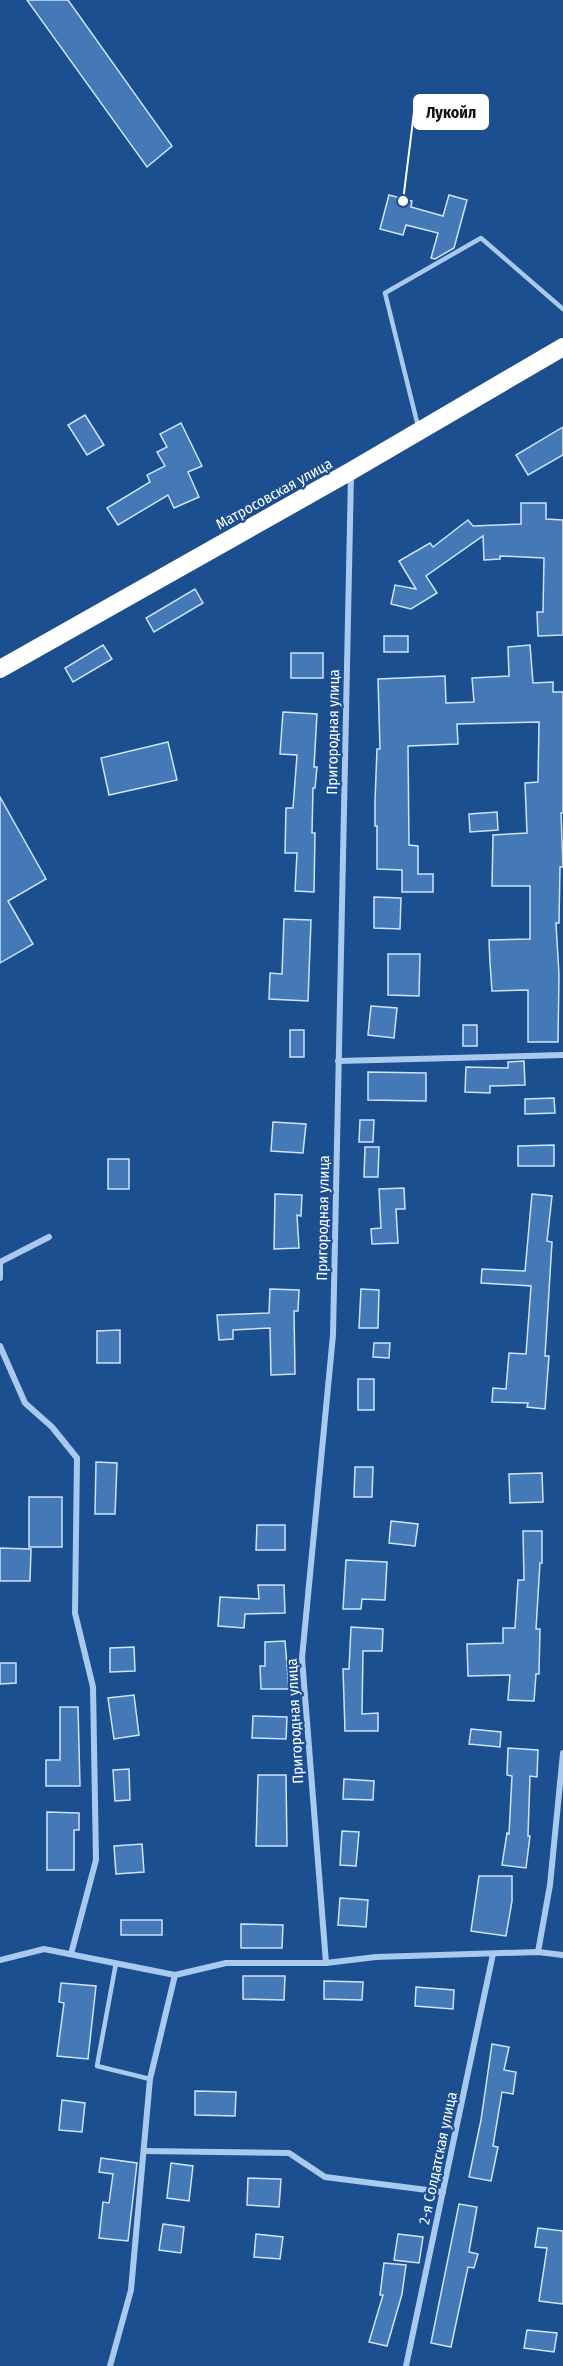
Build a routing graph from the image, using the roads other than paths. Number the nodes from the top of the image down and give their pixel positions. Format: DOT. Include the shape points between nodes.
graph roads {
  1 [pos="563,309"];
  2 [pos="563,347"];
  3 [pos="420,431"];
  4 [pos="351,471"];
  5 [pos="0,669"];
  6 [pos="563,1055"];
  7 [pos="338,1061"];
  8 [pos="49,1237"];
  9 [pos="0,1278"];
  10 [pos="0,1346"];
  11 [pos="563,1753"];
  12 [pos="538,1952"];
  13 [pos="71,1954"];
  14 [pos="493,1954"];
  15 [pos="563,1955"];
  16 [pos="0,1959"];
  17 [pos="116,1963"];
  18 [pos="326,1963"];
  19 [pos="175,1975"];
  20 [pos="150,2079"];
  21 [pos="144,2151"];
  22 [pos="443,2192"];
  23 [pos="110,2366"];
  24 [pos="406,2366"];
  1 -- 3 [label="lane" via="481,238 385,293"];
  2 -- 3 [label="highway, Матросовская улица"];
  3 -- 4 [label="highway, Матросовская улица"];
  4 -- 5 [label="highway, Матросовская улица"];
  4 -- 7 [label="street, Пригородная улица"];
  6 -- 7 [label="street"];
  7 -- 18 [label="street, Пригородная улица" via="333,1335 302,1658"];
  8 -- 9 [label="street" via="0,1262"];
  10 -- 13 [label="street" via="25,1403 52,1427 77,1458 75,1613 93,1688 96,1860"];
  11 -- 12 [label="street" via="550,1885"];
  12 -- 14 [label="street"];
  12 -- 15 [label="street"];
  13 -- 16 [label="street" via="44,1949"];
  13 -- 17 [label="street"];
  14 -- 18 [label="street" via="376,1957"];
  14 -- 22 [label="street, 2-я Солдатская улица"];
  17 -- 19 [label="street"];
  17 -- 20 [label="lane" via="96,2066"];
  18 -- 19 [label="street" via="226,1963"];
  19 -- 20 [label="street"];
  20 -- 21 [label="street"];
  21 -- 22 [label="street" via="289,2153 325,2177"];
  21 -- 23 [label="street" via="131,2290"];
  22 -- 24 [label="street, 2-я Солдатская улица"];
}
